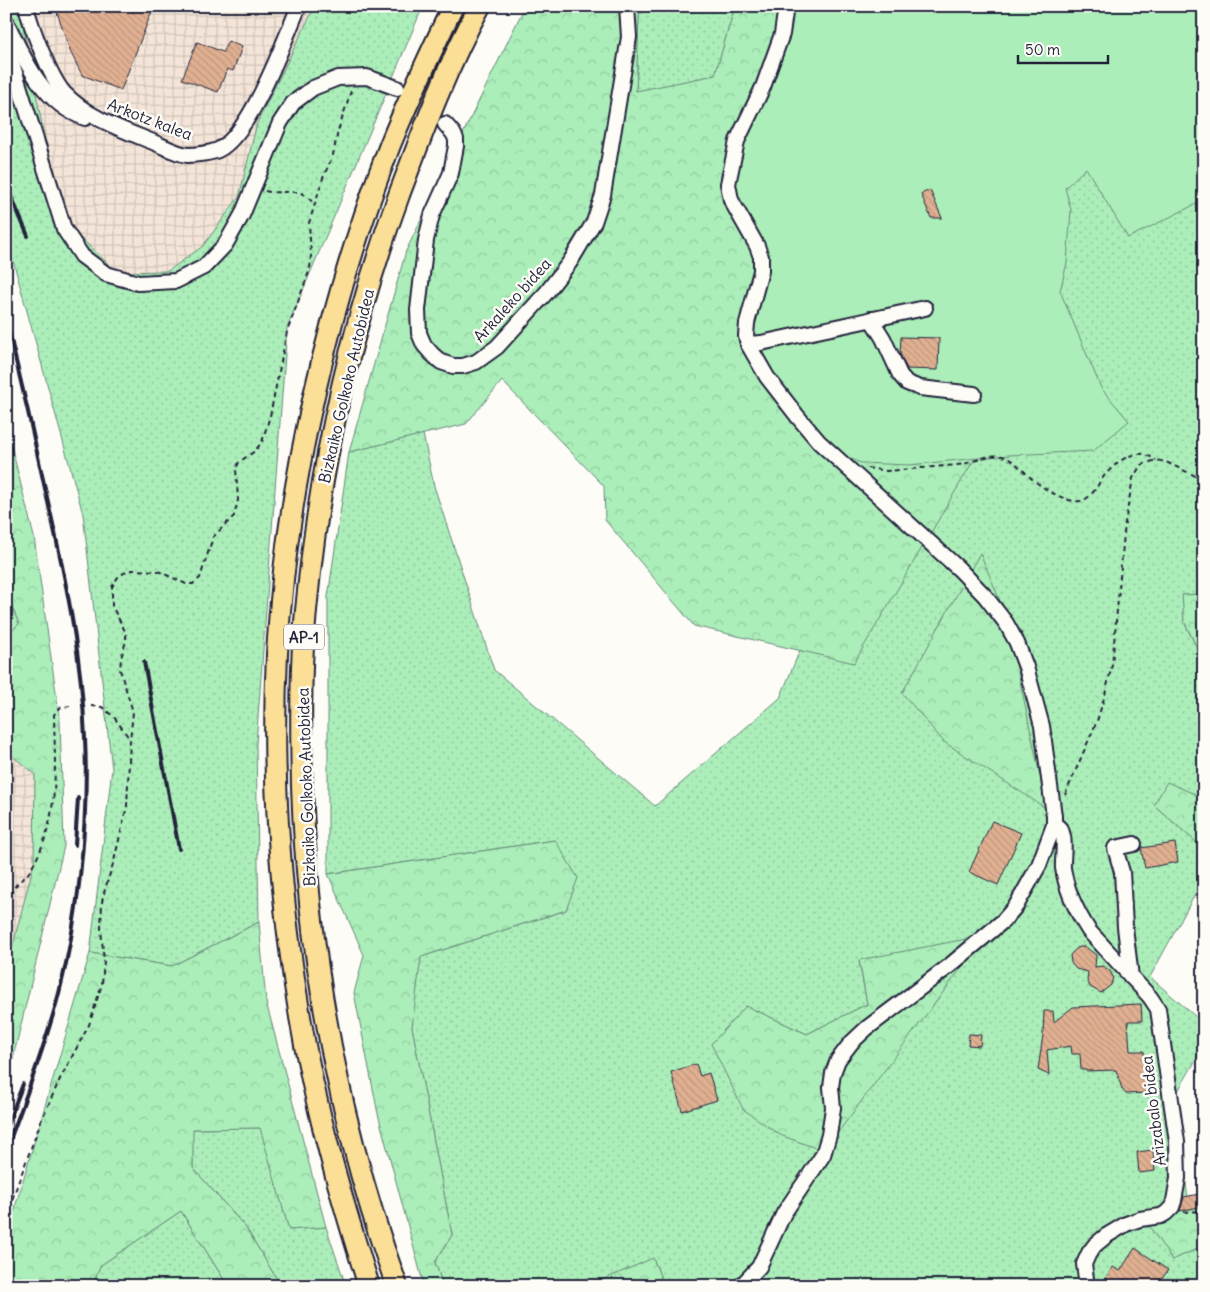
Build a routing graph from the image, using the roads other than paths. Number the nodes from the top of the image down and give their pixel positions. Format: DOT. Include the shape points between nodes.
graph roads {
  1 [pos="26,6"];
  2 [pos="299,6"];
  3 [pos="453,6"];
  4 [pos="480,6"];
  5 [pos="627,6"];
  6 [pos="786,6"];
  7 [pos="6,22"];
  8 [pos="6,38"];
  9 [pos="398,88"];
  10 [pos="108,124"];
  11 [pos="445,124"];
  12 [pos="925,308"];
  13 [pos="871,319"];
  14 [pos="748,344"];
  15 [pos="974,394"];
  16 [pos="1054,820"];
  17 [pos="1134,844"];
  18 [pos="1131,977"];
  19 [pos="369,1286"];
  20 [pos="397,1286"];
  21 [pos="741,1286"];
  22 [pos="1087,1286"];
  1 -- 10 [label="street, Arkotz kalea" via="49,68 63,91 83,110"];
  2 -- 10 [label="street, Arkotz kalea" via="243,126 218,150 188,155"];
  3 -- 19 [label="highway, Bizkaiko Golkoko Autobidea / AP-1" via="391,144 339,298 298,482 283,578 277,654 276,776 280,856 300,1018 330,1156"];
  4 -- 20 [label="highway, Bizkaiko Golkoko Autobidea / AP-1" via="418,145 384,235 363,303 327,458 303,649 301,736 304,820 308,888 324,1011 352,1141"];
  5 -- 11 [label="street, Arkaleko bidea" via="629,37 603,195 594,222 564,270 497,347 476,362 463,366 441,362 424,345 419,333 418,310 426,240 432,215 451,172 456,146 456,139"];
  6 -- 14 [label="street" via="782,34 763,87 737,141 728,184 731,200 761,257 761,271 747,323"];
  7 -- 10 [label="street" via="23,59 47,93 64,108"];
  8 -- 9 [label="street" via="64,228 82,256 106,274 138,283 176,281 204,267 225,245 242,215 280,123 293,103 313,88 338,78 367,77"];
  12 -- 13 [label="street"];
  13 -- 14 [label="street"];
  13 -- 15 [label="street" via="907,383 920,388"];
  14 -- 16 [label="street" via="767,378 819,442 959,569 1006,624 1026,667 1042,726"];
  16 -- 18 [label="street, Arizabalo bidea" via="1062,831 1063,869 1076,909 1089,931"];
  16 -- 21 [label="street" via="1032,879 1003,921 868,1028 838,1060 833,1073 833,1108 823,1155 784,1213 759,1267"];
  17 -- 18 [label="street" via="1115,848 1122,872"];
  18 -- 22 [label="street, Arizabalo bidea" via="1158,1009 1177,1142 1178,1178 1174,1201 1166,1213 1126,1224 1106,1236 1089,1253 1084,1264"];
}
